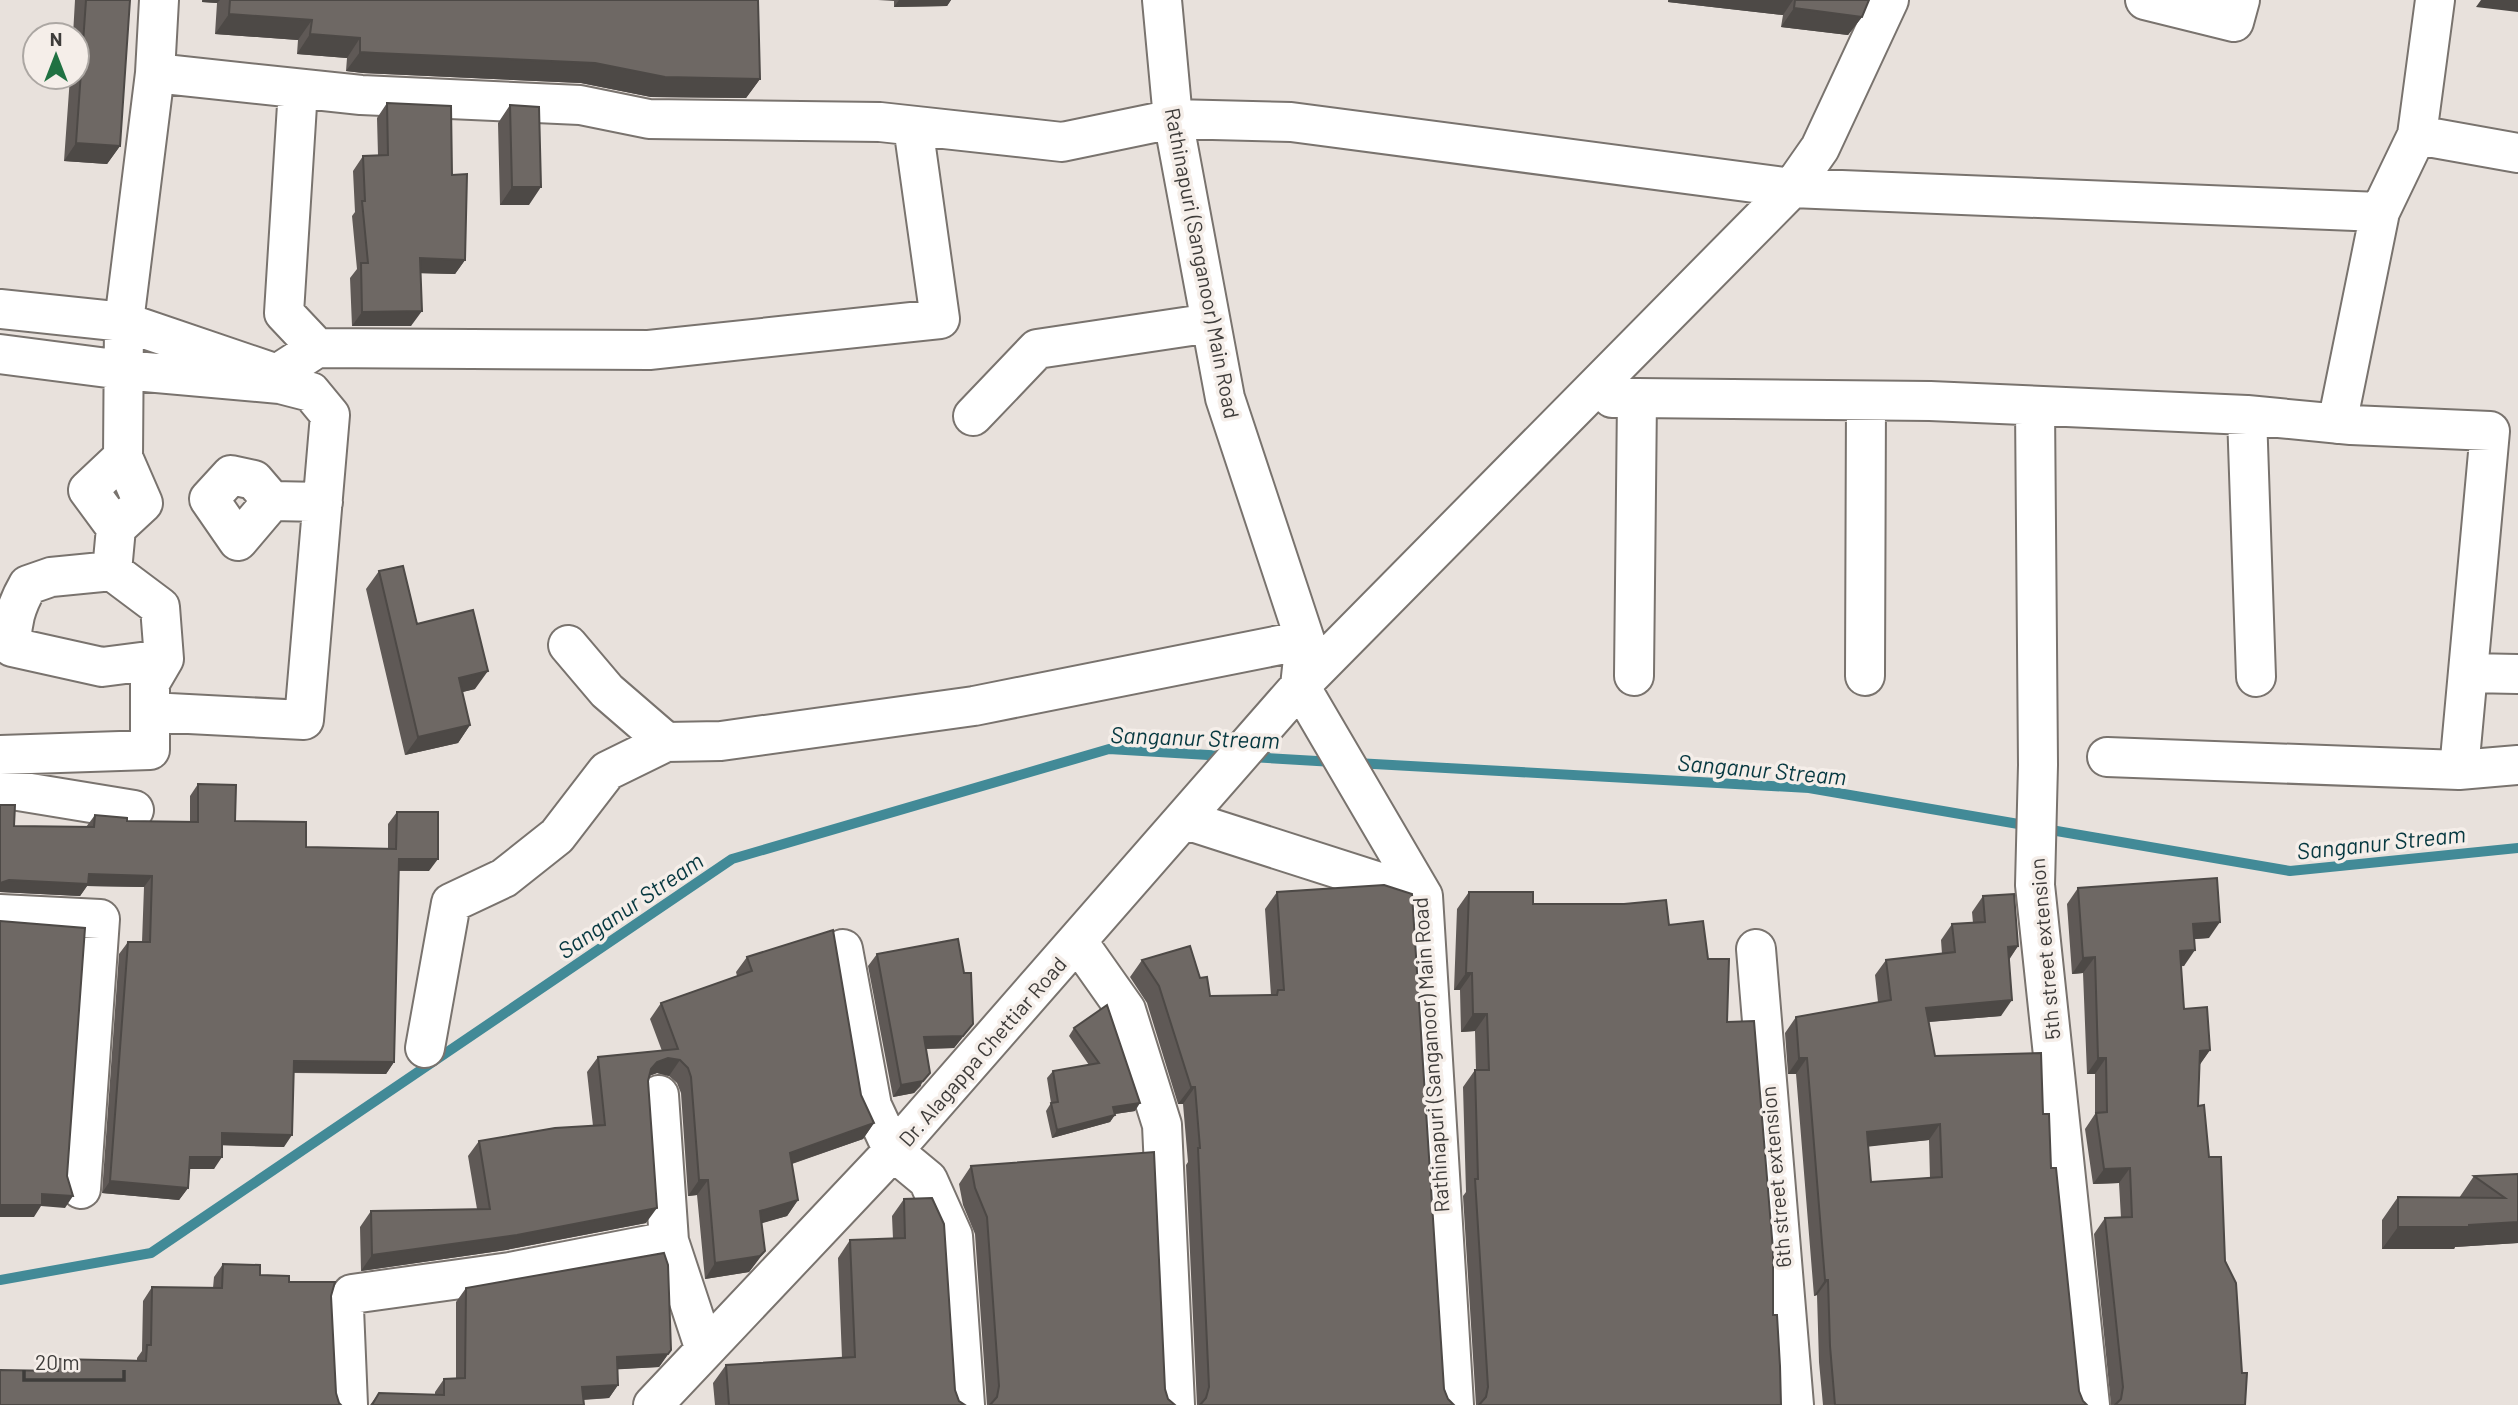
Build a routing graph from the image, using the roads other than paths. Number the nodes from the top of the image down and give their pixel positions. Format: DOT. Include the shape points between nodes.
graph roads {
  1 [pos="159,0"];
  2 [pos="1163,0"];
  3 [pos="1889,0"];
  4 [pos="2144,0"];
  5 [pos="2240,0"];
  6 [pos="2435,0"];
  7 [pos="155,73"];
  8 [pos="298,89"];
  9 [pos="1173,119"];
  10 [pos="914,126"];
  11 [pos="2417,135"];
  12 [pos="2518,153"];
  13 [pos="1792,188"];
  14 [pos="2380,212"];
  15 [pos="0,309"];
  16 [pos="124,322"];
  17 [pos="1211,323"];
  18 [pos="317,348"];
  19 [pos="0,354"];
  20 [pos="123,370"];
  21 [pos="1587,397"];
  22 [pos="1637,398"];
  23 [pos="1866,401"];
  24 [pos="2035,406"];
  25 [pos="2246,415"];
  26 [pos="973,416"];
  27 [pos="2337,424"];
  28 [pos="2504,432"];
  29 [pos="272,501"];
  30 [pos="323,502"];
  31 [pos="112,571"];
  32 [pos="1305,640"];
  33 [pos="568,645"];
  34 [pos="164,659"];
  35 [pos="2468,673"];
  36 [pos="2518,674"];
  37 [pos="1634,676"];
  38 [pos="1865,676"];
  39 [pos="2256,677"];
  40 [pos="1308,698"];
  41 [pos="150,712"];
  42 [pos="666,742"];
  43 [pos="0,755"];
  44 [pos="2107,757"];
  45 [pos="2518,765"];
  46 [pos="2459,770"];
  47 [pos="0,788"];
  48 [pos="134,810"];
  49 [pos="1191,814"];
  50 [pos="1423,896"];
  51 [pos="0,914"];
  52 [pos="1078,942"];
  53 [pos="843,948"];
  54 [pos="1756,949"];
  55 [pos="425,1048"];
  56 [pos="659,1095"];
  57 [pos="893,1152"];
  58 [pos="81,1189"];
  59 [pos="669,1241"];
  60 [pos="705,1350"];
  61 [pos="348,1405"];
  62 [pos="653,1405"];
  63 [pos="965,1405"];
  64 [pos="1175,1405"];
  65 [pos="1454,1405"];
  66 [pos="1794,1405"];
  67 [pos="2090,1405"];
  1 -- 7 [label="street"];
  2 -- 9 [label="street, Rathinapuri (Sanganoor) Main Road"];
  3 -- 13 [label="street, Dr. Alagappa Chettiar Road" via="1821,148"];
  4 -- 5 [label="street" via="2234,22"];
  6 -- 11 [label="street"];
  7 -- 8 [label="street"];
  7 -- 16 [label="street"];
  8 -- 10 [label="street" via="580,105 649,119"];
  8 -- 18 [label="street" via="284,313"];
  9 -- 10 [label="street" via="1062,142"];
  9 -- 13 [label="street" via="1291,122"];
  9 -- 17 [label="street, Rathinapuri (Sanganoor) Main Road"];
  10 -- 18 [label="street" via="940,319 649,350"];
  11 -- 12 [label="street"];
  11 -- 14 [label="street"];
  13 -- 14 [label="street"];
  13 -- 21 [label="street, Dr. Alagappa Chettiar Road"];
  14 -- 27 [label="street"];
  15 -- 16 [label="street"];
  16 -- 18 [label="street" via="277,374"];
  16 -- 20 [label="street"];
  17 -- 26 [label="street" via="1037,349"];
  17 -- 32 [label="street, Rathinapuri (Sanganoor) Main Road" via="1225,398"];
  19 -- 20 [label="street"];
  20 -- 30 [label="street" via="280,384 311,392 330,415"];
  20 -- 31 [label="street" via="123,457 143,503 116,528"];
  21 -- 22 [label="street"];
  21 -- 40 [label="street, Dr. Alagappa Chettiar Road"];
  22 -- 23 [label="street"];
  22 -- 37 [label="street"];
  23 -- 24 [label="street"];
  23 -- 38 [label="street"];
  24 -- 25 [label="street"];
  24 -- 67 [label="street, 5th street extension" via="2035,873"];
  25 -- 27 [label="street"];
  25 -- 39 [label="street"];
  27 -- 28 [label="street"];
  28 -- 35 [label="street"];
  29 -- 30 [label="street"];
  30 -- 41 [label="street" via="304,720"];
  31 -- 34 [label="street" via="160,607"];
  31 -- 34 [label="street" via="51,577 28,585 11,627 12,647 102,667"];
  32 -- 40 [label="street, Rathinapuri (Sanganoor) Main Road"];
  32 -- 42 [label="street" via="974,706 720,741"];
  33 -- 42 [label="street" via="607,691"];
  34 -- 41 [label="street" via="150,683"];
  35 -- 36 [label="street"];
  35 -- 46 [label="street"];
  40 -- 49 [label="street, Dr. Alagappa Chettiar Road" via="1263,728"];
  40 -- 50 [label="street, Rathinapuri (Sanganoor) Main Road"];
  41 -- 43 [label="street" via="150,750"];
  42 -- 55 [label="street" via="607,771 558,836 504,878 451,903"];
  44 -- 46 [label="street"];
  45 -- 46 [label="street"];
  47 -- 48 [label="street"];
  49 -- 50 [label="street"];
  49 -- 52 [label="street, Dr. Alagappa Chettiar Road"];
  50 -- 65 [label="street, Rathinapuri (Sanganoor) Main Road"];
  51 -- 58 [label="street" via="100,919"];
  52 -- 57 [label="street, Dr. Alagappa Chettiar Road"];
  52 -- 64 [label="street" via="1126,1010 1162,1125"];
  53 -- 57 [label="street" via="872,1106"];
  54 -- 66 [label="street, 6th street extension"];
  56 -- 59 [label="street"];
  57 -- 60 [label="street, Dr. Alagappa Chettiar Road"];
  57 -- 63 [label="street" via="928,1180 953,1236"];
  59 -- 60 [label="street"];
  59 -- 61 [label="street" via="510,1272 352,1294 344,1308"];
  60 -- 62 [label="street, Dr. Alagappa Chettiar Road"];
}
